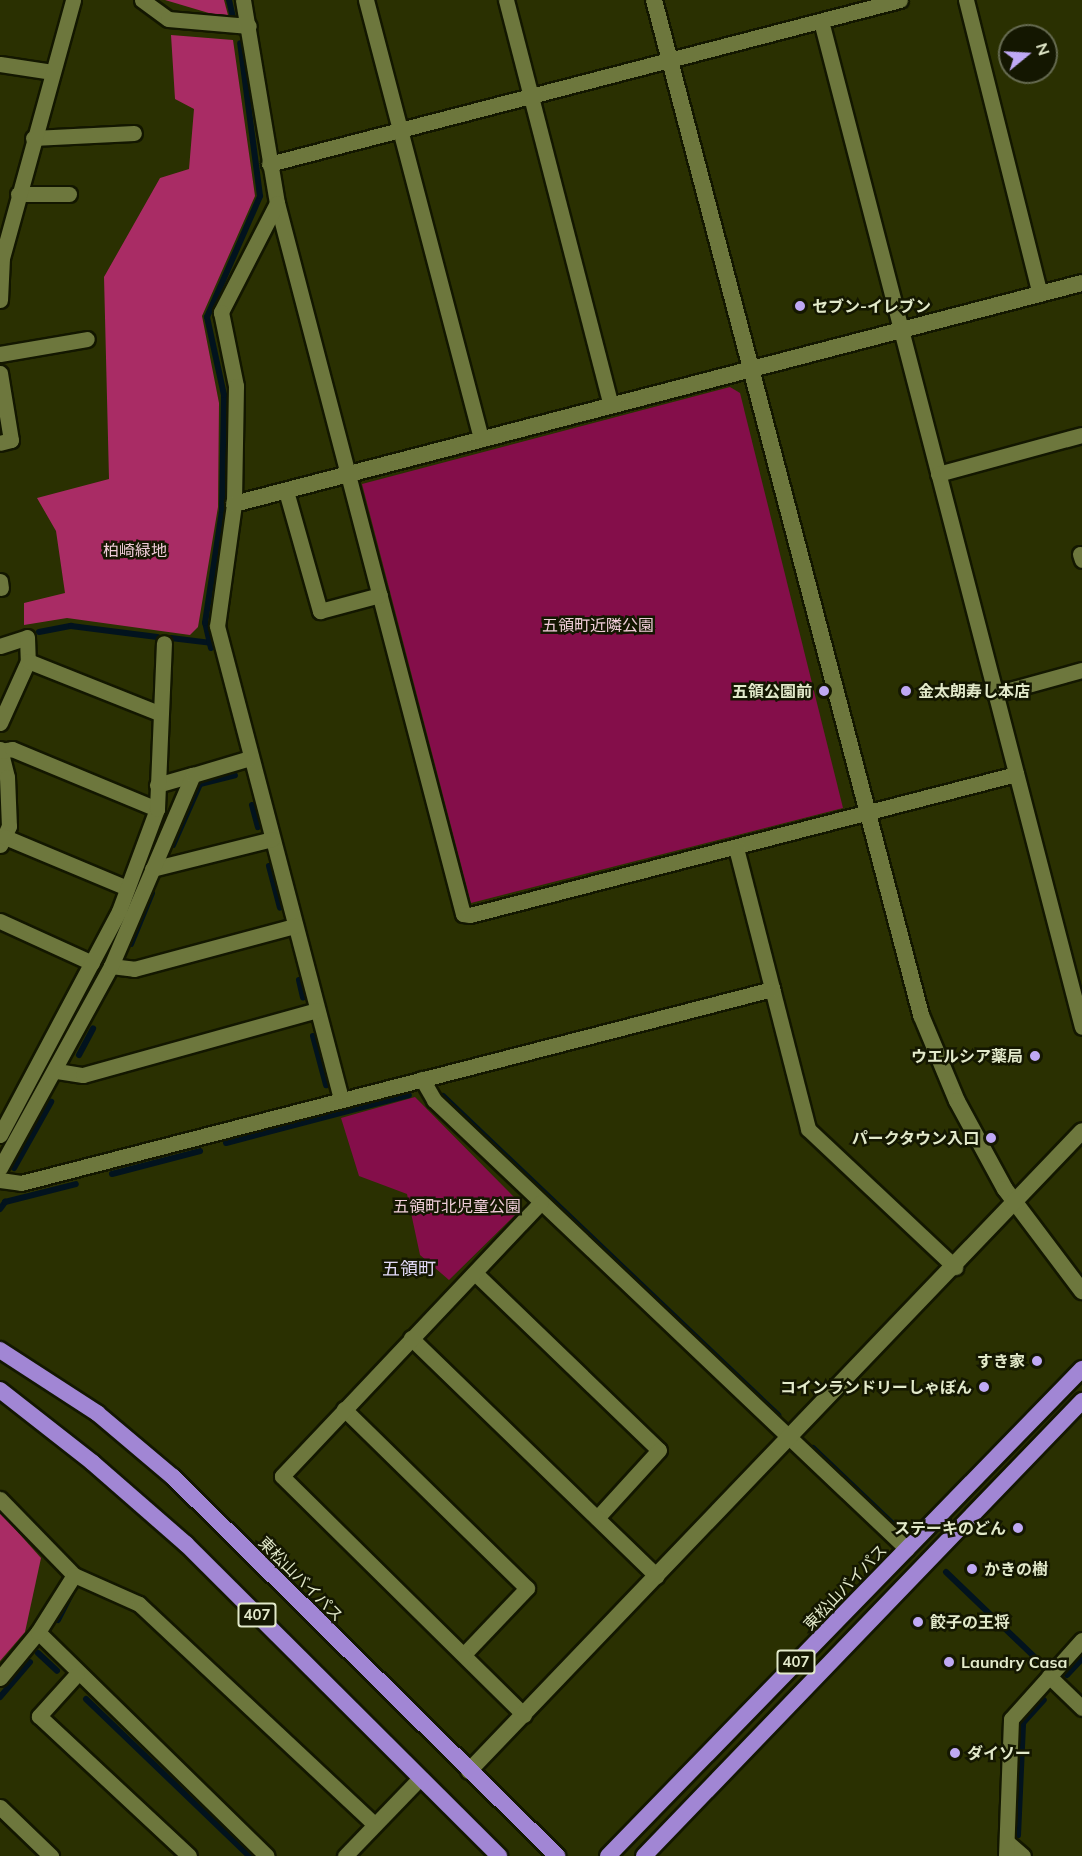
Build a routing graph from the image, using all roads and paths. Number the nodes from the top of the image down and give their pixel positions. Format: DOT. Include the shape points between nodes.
graph roads {
  1 [pos="73,0"];
  2 [pos="142,0"];
  3 [pos="243,0"];
  4 [pos="366,0"];
  5 [pos="506,0"];
  6 [pos="654,0"];
  7 [pos="900,0"];
  8 [pos="966,0"];
  9 [pos="821,21"];
  10 [pos="249,26"];
  11 [pos="670,60"];
  12 [pos="0,64"];
  13 [pos="52,72"];
  14 [pos="532,96"];
  15 [pos="400,130"];
  16 [pos="134,133"];
  17 [pos="33,138"];
  18 [pos="269,164"];
  19 [pos="18,194"];
  20 [pos="69,194"];
  21 [pos="277,203"];
  22 [pos="1,258"];
  23 [pos="1082,283"];
  24 [pos="1040,294"];
  25 [pos="0,300"];
  26 [pos="900,330"];
  27 [pos="87,339"];
  28 [pos="0,354"];
  29 [pos="751,368"];
  30 [pos="0,373"];
  31 [pos="611,405"];
  32 [pos="1082,435"];
  33 [pos="481,439"];
  34 [pos="0,443"];
  35 [pos="938,474"];
  36 [pos="348,475"];
  37 [pos="286,491"];
  38 [pos="234,504"];
  39 [pos="380,595"];
  40 [pos="164,643"];
  41 [pos="0,646"];
  42 [pos="28,661"];
  43 [pos="1082,670"];
  44 [pos="995,694"];
  45 [pos="159,713"];
  46 [pos="0,723"];
  47 [pos="0,750"];
  48 [pos="250,758"];
  49 [pos="193,774"];
  50 [pos="1016,774"];
  51 [pos="157,785"];
  52 [pos="157,809"];
  53 [pos="866,813"];
  54 [pos="272,839"];
  55 [pos="3,841"];
  56 [pos="736,848"];
  57 [pos="152,869"];
  58 [pos="127,888"];
  59 [pos="0,921"];
  60 [pos="295,926"];
  61 [pos="92,963"];
  62 [pos="111,966"];
  63 [pos="772,989"];
  64 [pos="317,1010"];
  65 [pos="1082,1027"];
  66 [pos="57,1071"];
  67 [pos="422,1079"];
  68 [pos="341,1099"];
  69 [pos="1082,1131"];
  70 [pos="0,1135"];
  71 [pos="0,1168"];
  72 [pos="0,1180"];
  73 [pos="541,1202"];
  74 [pos="1015,1202"];
  75 [pos="955,1267"];
  76 [pos="475,1273"];
  77 [pos="1082,1290"];
  78 [pos="411,1338"];
  79 [pos="0,1350"];
  80 [pos="1082,1369"];
  81 [pos="0,1390"];
  82 [pos="1082,1401"];
  83 [pos="344,1409"];
  84 [pos="790,1437"];
  85 [pos="0,1499"];
  86 [pos="597,1518"];
  87 [pos="907,1549"];
  88 [pos="74,1575"];
  89 [pos="657,1576"];
  90 [pos="38,1632"];
  91 [pos="1082,1640"];
  92 [pos="465,1653"];
  93 [pos="77,1674"];
  94 [pos="1049,1676"];
  95 [pos="0,1678"];
  96 [pos="1082,1708"];
  97 [pos="524,1715"];
  98 [pos="469,1771"];
  99 [pos="420,1778"];
  100 [pos="0,1807"];
  101 [pos="374,1824"];
  102 [pos="1007,1849"];
  103 [pos="51,1856"];
  104 [pos="189,1856"];
  105 [pos="267,1856"];
  106 [pos="345,1856"];
  107 [pos="499,1856"];
  108 [pos="556,1856"];
  109 [pos="608,1856"];
  110 [pos="644,1856"];
  111 [pos="1023,1856"];
  1 -- 13 [label="street"];
  2 -- 10 [label="street" via="168,19"];
  3 -- 10 [label="street"];
  4 -- 15 [label="street"];
  5 -- 14 [label="street"];
  6 -- 11 [label="street"];
  7 -- 9 [label="street"];
  8 -- 24 [label="street"];
  9 -- 11 [label="street"];
  9 -- 26 [label="street"];
  10 -- 18 [label="street"];
  11 -- 14 [label="street"];
  11 -- 29 [label="street"];
  12 -- 13 [label="street"];
  13 -- 17 [label="street"];
  14 -- 15 [label="street"];
  14 -- 31 [label="street"];
  15 -- 18 [label="street"];
  15 -- 33 [label="street"];
  16 -- 17 [label="street"];
  17 -- 19 [label="street"];
  18 -- 21 [label="street"];
  19 -- 20 [label="street"];
  19 -- 22 [label="street"];
  21 -- 36 [label="street"];
  21 -- 38 [label="street" via="221,312 236,386"];
  22 -- 25 [label="street"];
  23 -- 24 [label="street"];
  24 -- 26 [label="street"];
  26 -- 29 [label="street"];
  26 -- 35 [label="street"];
  27 -- 28 [label="street"];
  29 -- 31 [label="street"];
  29 -- 53 [label="street"];
  30 -- 34 [label="street" via="11,440"];
  31 -- 33 [label="street"];
  32 -- 35 [label="street"];
  33 -- 36 [label="street"];
  35 -- 44 [label="street"];
  36 -- 37 [label="street"];
  36 -- 39 [label="street"];
  37 -- 38 [label="street"];
  37 -- 39 [label="street" via="320,611"];
  38 -- 48 [label="street" via="217,626"];
  39 -- 56 [label="street" via="463,914"];
  40 -- 45 [label="street"];
  41 -- 42 [label="street" via="27,637"];
  42 -- 45 [label="street"];
  42 -- 46 [label="street"];
  43 -- 44 [label="street"];
  44 -- 50 [label="street"];
  45 -- 51 [label="street"];
  47 -- 52 [label="street" via="12,750"];
  47 -- 55 [label="street" via="8,777"];
  48 -- 49 [label="street"];
  48 -- 54 [label="street"];
  49 -- 51 [label="street"];
  49 -- 57 [label="street"];
  50 -- 53 [label="street"];
  50 -- 65 [label="street"];
  51 -- 52 [label="street"];
  52 -- 58 [label="street"];
  53 -- 56 [label="street"];
  53 -- 74 [label="street" via="921,1015 957,1101"];
  54 -- 57 [label="street"];
  54 -- 60 [label="street"];
  55 -- 58 [label="street"];
  56 -- 63 [label="street"];
  57 -- 62 [label="street"];
  58 -- 61 [label="street"];
  59 -- 61 [label="street"];
  60 -- 62 [label="street" via="134,969"];
  60 -- 64 [label="street"];
  61 -- 70 [label="street"];
  62 -- 66 [label="street"];
  63 -- 67 [label="street"];
  63 -- 75 [label="street" via="808,1129"];
  64 -- 66 [label="street" via="83,1075"];
  64 -- 68 [label="street"];
  66 -- 71 [label="street"];
  67 -- 68 [label="street"];
  67 -- 73 [label="street" via="434,1100"];
  68 -- 72 [label="street" via="21,1183"];
  69 -- 74 [label="street"];
  73 -- 76 [label="street"];
  73 -- 84 [label="street"];
  74 -- 75 [label="street"];
  74 -- 77 [label="street"];
  75 -- 84 [label="street"];
  76 -- 78 [label="street"];
  76 -- 86 [label="street" via="659,1450"];
  78 -- 83 [label="street"];
  78 -- 86 [label="street"];
  79 -- 98 [label="highway, 東松山バイパス / 407" via="97,1413 173,1477"];
  80 -- 87 [label="highway, 東松山バイパス / 407"];
  81 -- 99 [label="highway, 407" via="93,1463 186,1544"];
  82 -- 110 [label="highway, 407"];
  83 -- 92 [label="street" via="526,1588"];
  83 -- 92 [label="street" via="282,1476"];
  84 -- 87 [label="street"];
  84 -- 89 [label="street"];
  85 -- 88 [label="street"];
  86 -- 89 [label="street"];
  87 -- 109 [label="highway, 東松山バイパス / 407"];
  88 -- 90 [label="street"];
  88 -- 101 [label="street" via="140,1604"];
  89 -- 97 [label="street"];
  90 -- 93 [label="street"];
  90 -- 95 [label="street"];
  91 -- 94 [label="street"];
  92 -- 97 [label="street"];
  93 -- 104 [label="street" via="39,1716"];
  93 -- 105 [label="street"];
  94 -- 96 [label="street"];
  94 -- 102 [label="street" via="1011,1719"];
  97 -- 98 [label="street"];
  98 -- 108 [label="highway, 東松山バイパス / 407"];
  99 -- 101 [label="street"];
  99 -- 107 [label="highway, 407"];
  100 -- 103 [label="street"];
  101 -- 106 [label="street"];
  102 -- 111 [label="street"];
}
